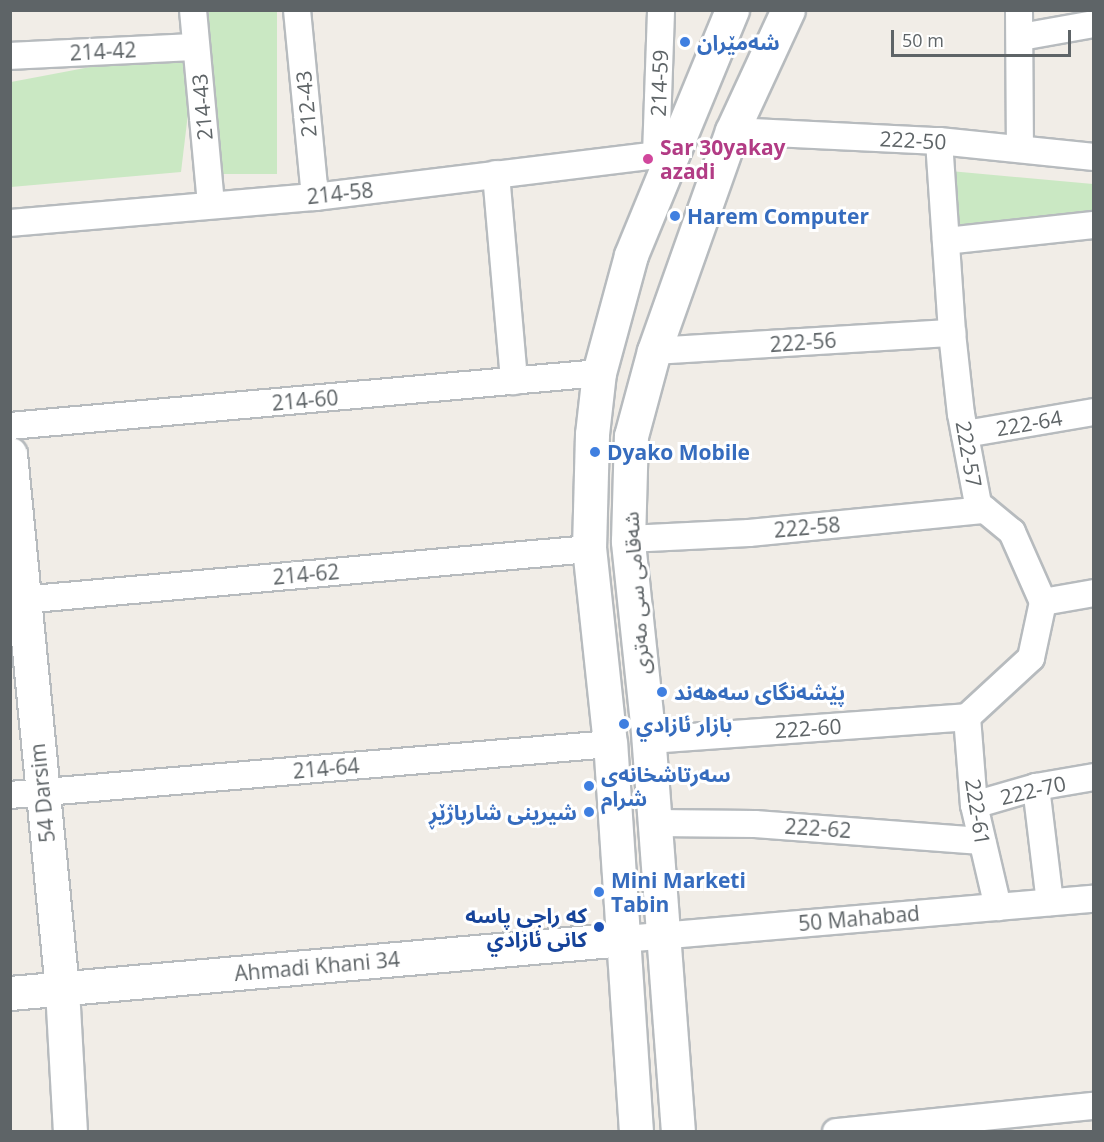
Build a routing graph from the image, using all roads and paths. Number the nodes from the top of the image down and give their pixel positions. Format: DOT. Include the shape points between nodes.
graph roads {
  1 [pos="193,10"];
  2 [pos="297,10"];
  3 [pos="661,10"];
  4 [pos="732,10"];
  5 [pos="788,10"];
  6 [pos="1018,10"];
  7 [pos="1094,24"];
  8 [pos="1020,37"];
  9 [pos="196,47"];
  10 [pos="10,56"];
  11 [pos="732,131"];
  12 [pos="939,141"];
  13 [pos="1020,148"];
  14 [pos="663,156"];
  15 [pos="1094,157"];
  16 [pos="496,174"];
  17 [pos="315,197"];
  18 [pos="210,203"];
  19 [pos="10,223"];
  20 [pos="1094,225"];
  21 [pos="946,241"];
  22 [pos="631,255"];
  23 [pos="681,273"];
  24 [pos="952,333"];
  25 [pos="654,351"];
  26 [pos="599,373"];
  27 [pos="514,381"];
  28 [pos="1094,412"];
  29 [pos="10,426"];
  30 [pos="965,434"];
  31 [pos="10,454"];
  32 [pos="985,510"];
  33 [pos="628,539"];
  34 [pos="589,549"];
  35 [pos="1094,593"];
  36 [pos="16,601"];
  37 [pos="1043,602"];
  38 [pos="967,717"];
  39 [pos="649,740"];
  40 [pos="610,744"];
  41 [pos="1094,777"];
  42 [pos="1036,787"];
  43 [pos="42,793"];
  44 [pos="10,795"];
  45 [pos="974,806"];
  46 [pos="655,823"];
  47 [pos="981,841"];
  48 [pos="1094,899"];
  49 [pos="1050,902"];
  50 [pos="998,907"];
  51 [pos="661,934"];
  52 [pos="624,939"];
  53 [pos="62,989"];
  54 [pos="10,993"];
  55 [pos="1094,1106"];
  56 [pos="925,1126"];
  57 [pos="70,1131"];
  58 [pos="636,1131"];
  59 [pos="678,1131"];
  60 [pos="836,1131"];
  1 -- 9 [label="street, 214-43"];
  2 -- 17 [label="street, 212-43"];
  3 -- 14 [label="street, 214-59"];
  4 -- 14 [label="main road, شەقامی سی مەتری"];
  5 -- 11 [label="main road, شەقامی سی مەتری"];
  6 -- 8 [label="street"];
  7 -- 8 [label="street"];
  8 -- 13 [label="street"];
  9 -- 10 [label="street, 214-42"];
  9 -- 18 [label="street, 214-43"];
  11 -- 12 [label="street, 222-50"];
  11 -- 23 [label="main road, شەقامی سی مەتری"];
  12 -- 13 [label="street, 222-50"];
  12 -- 21 [label="street, 222-57"];
  13 -- 15 [label="street, 222-50"];
  14 -- 16 [label="street, 214-58"];
  14 -- 22 [label="main road, شەقامی سی مەتری"];
  16 -- 17 [label="street, 214-58"];
  16 -- 27 [label="street"];
  17 -- 18 [label="street, 214-58"];
  18 -- 19 [label="street, 214-58"];
  20 -- 21 [label="street"];
  21 -- 24 [label="street, 222-57"];
  22 -- 23 [label="main road" via="658,274"];
  22 -- 26 [label="main road, شەقامی سی مەتری"];
  23 -- 25 [label="main road, شەقامی سی مەتری"];
  24 -- 25 [label="street, 222-56"];
  24 -- 30 [label="street, 222-57"];
  25 -- 33 [label="main road, شەقامی سی مەتری" via="631,436"];
  26 -- 27 [label="street, 214-60"];
  26 -- 34 [label="main road, شەقامی سی مەتری" via="592,434"];
  27 -- 29 [label="street, 214-60"];
  28 -- 30 [label="street, 222-64"];
  30 -- 32 [label="street, 222-57" via="978,504"];
  31 -- 36 [label="main road, 54 Darsim"];
  32 -- 33 [label="street, 222-58" via="749,533"];
  32 -- 37 [label="street, 222-57" via="1012,532"];
  33 -- 39 [label="main road, شەقامی سی مەتری"];
  34 -- 36 [label="street, 214-62"];
  34 -- 40 [label="main road, شەقامی سی مەتری"];
  35 -- 37 [label="street"];
  36 -- 43 [label="main road, 54 Darsim"];
  37 -- 38 [label="street" via="1031,658"];
  38 -- 39 [label="street, 222-60"];
  38 -- 45 [label="street, 222-61"];
  39 -- 46 [label="main road, شەقامی سی مەتری"];
  40 -- 43 [label="street, 214-64"];
  40 -- 52 [label="main road, شەقامی سی مەتری"];
  41 -- 42 [label="street, 222-70"];
  42 -- 45 [label="street, 222-70"];
  42 -- 49 [label="street"];
  43 -- 44 [label="street, 214-64"];
  43 -- 53 [label="main road, 54 Darsim"];
  45 -- 47 [label="street, 222-61"];
  46 -- 47 [label="street, 222-62" via="755,824"];
  46 -- 51 [label="main road, شەقامی سی مەتری"];
  47 -- 50 [label="street, 222-61"];
  48 -- 49 [label="street, 50 Mahabad"];
  49 -- 50 [label="street, 50 Mahabad"];
  50 -- 51 [label="street, 50 Mahabad"];
  51 -- 52 [label="street, 50 Mahabad"];
  51 -- 59 [label="main road, شەقامی سی مەتری"];
  52 -- 53 [label="main road, Ahmadi Khani 34"];
  52 -- 58 [label="main road, شەقامی سی مەتری"];
  53 -- 54 [label="main road, Ahmadi Khani 34"];
  53 -- 57 [label="main road, 54 Darsim"];
  55 -- 56 [label="street"];
  56 -- 60 [label="street"];
}
